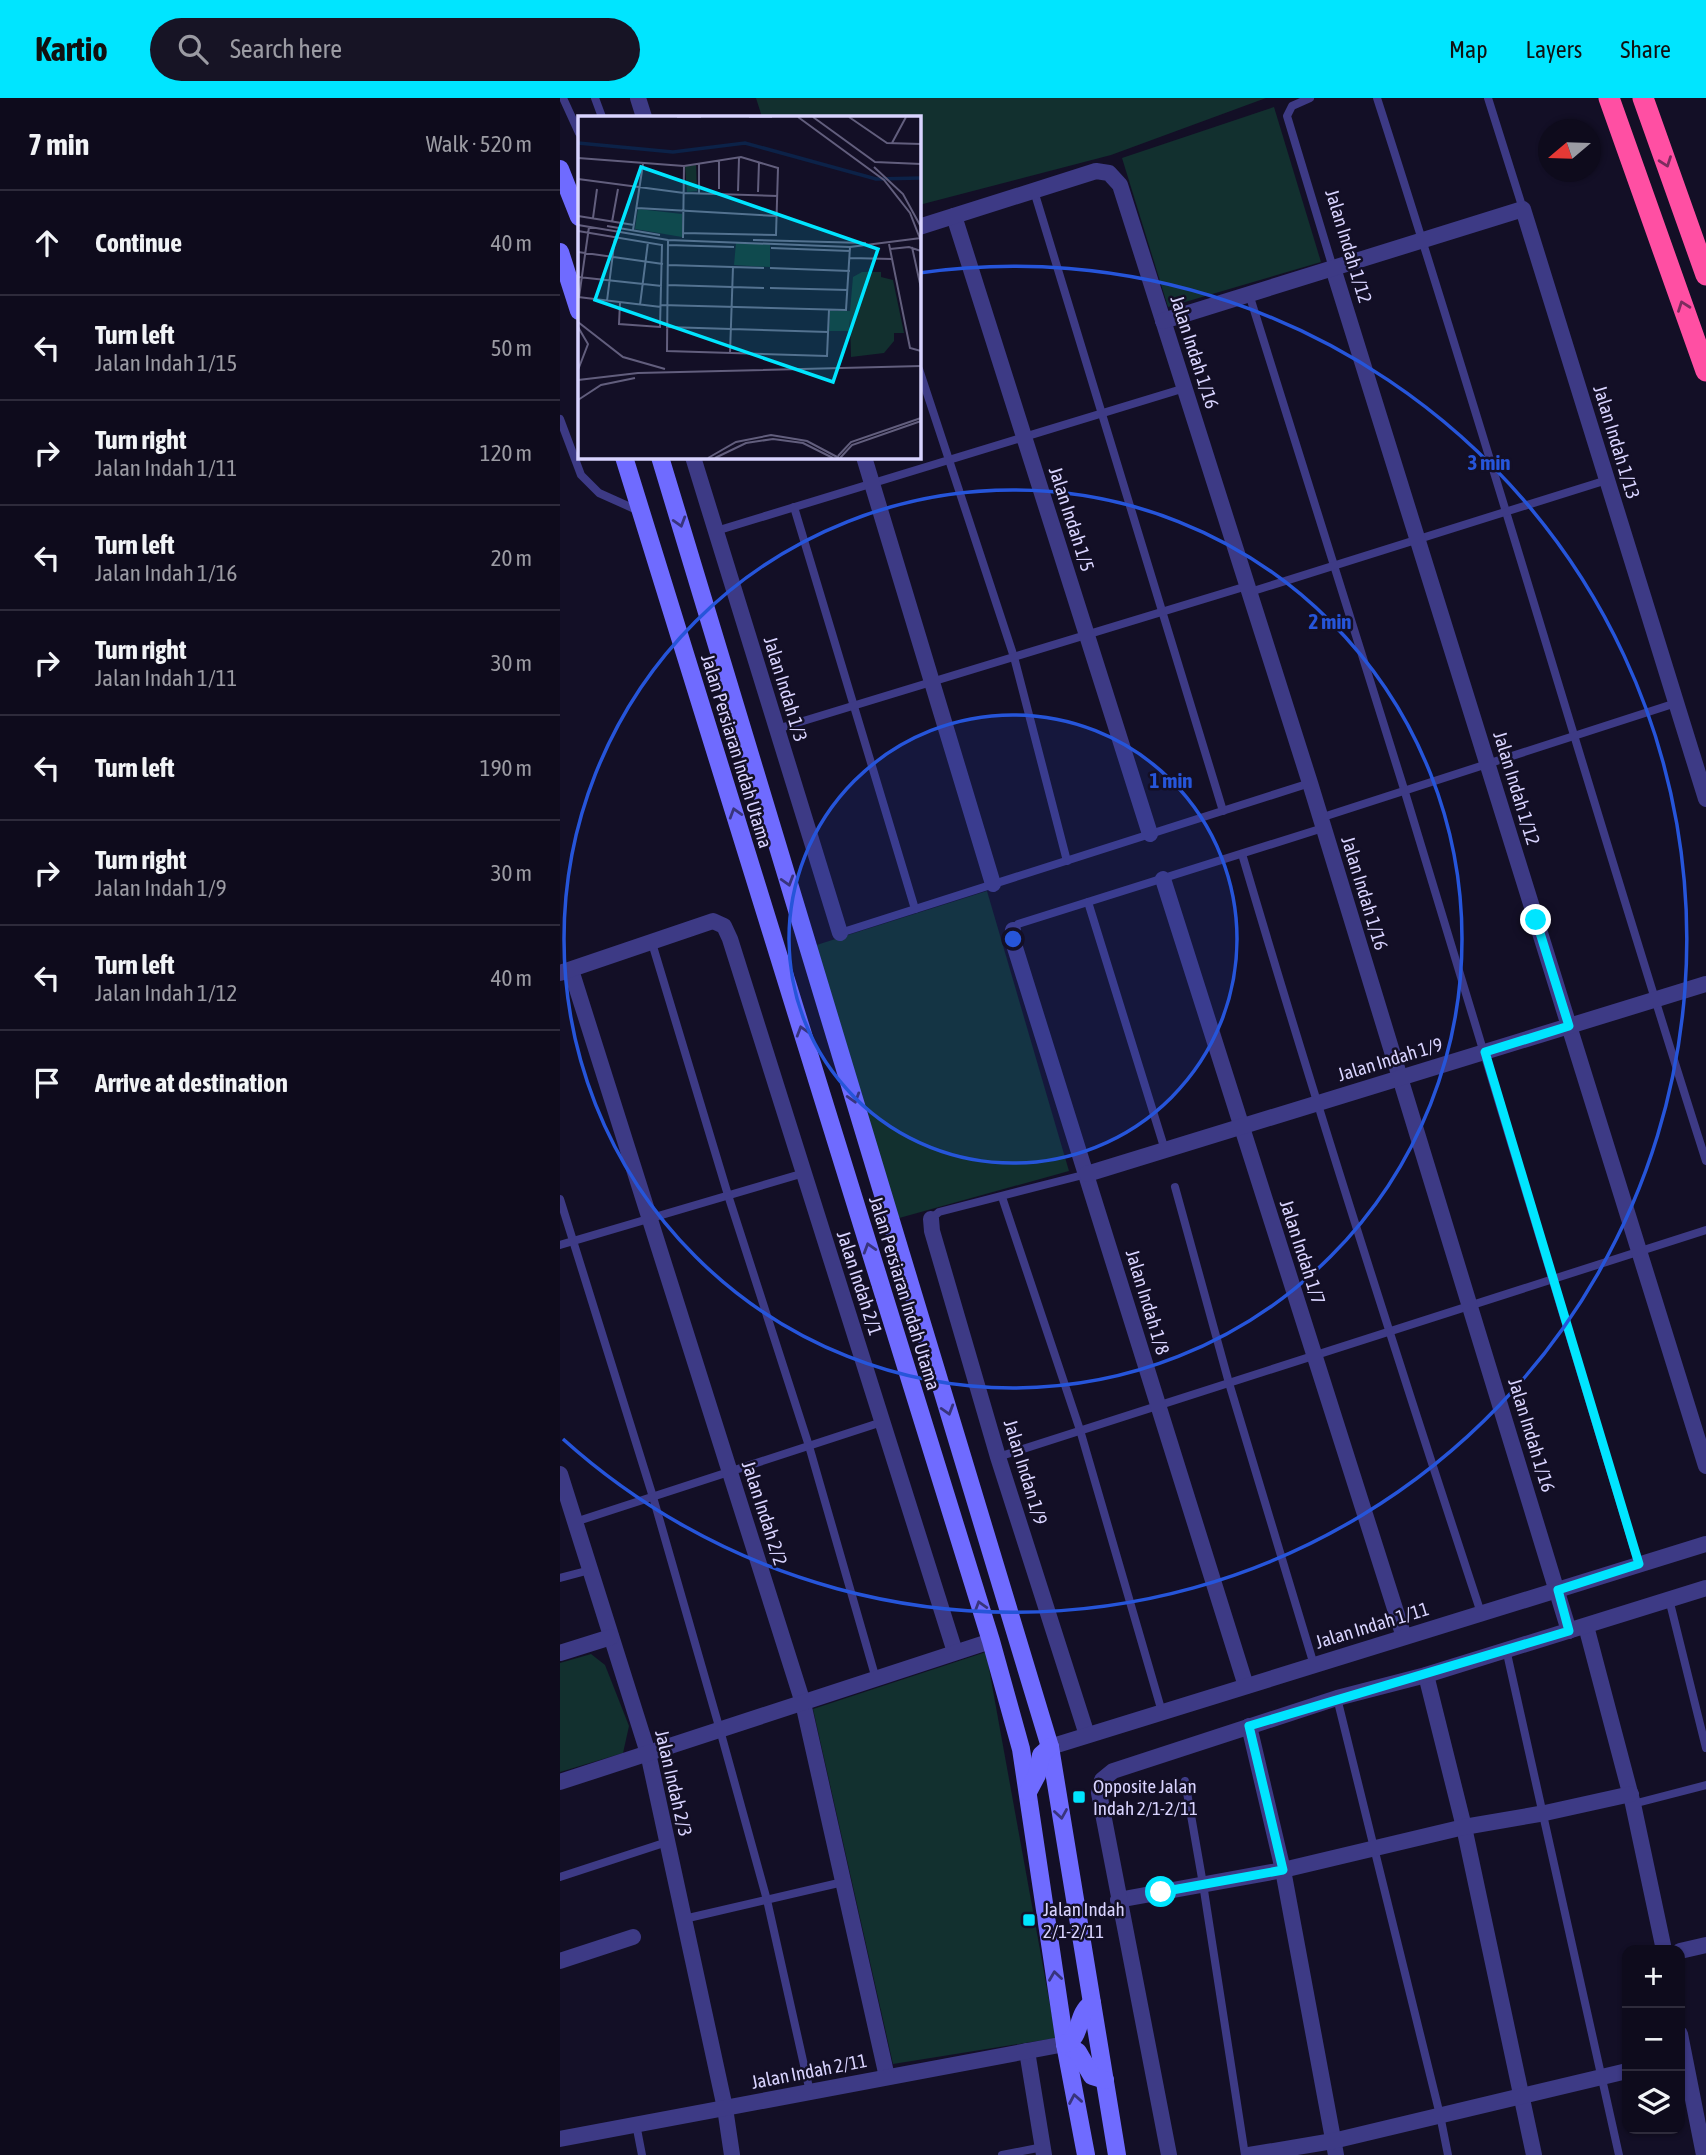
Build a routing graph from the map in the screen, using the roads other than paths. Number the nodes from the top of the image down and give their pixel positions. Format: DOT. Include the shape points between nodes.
graph roads {
  1 [pos="563,98"];
  2 [pos="595,98"];
  3 [pos="638,98"];
  4 [pos="1310,98"];
  5 [pos="1377,98"];
  6 [pos="1488,98"];
  7 [pos="1609,98"];
  8 [pos="1643,98"];
  9 [pos="601,116"];
  10 [pos="643,116"];
  11 [pos="578,131"];
  12 [pos="560,169"];
  13 [pos="1034,191"];
  14 [pos="1523,209"];
  15 [pos="578,214"];
  16 [pos="954,216"];
  17 [pos="920,227"];
  18 [pos="1423,240"];
  19 [pos="560,252"];
  20 [pos="1334,268"];
  21 [pos="1706,275"];
  22 [pos="574,286"];
  23 [pos="1249,294"];
  24 [pos="578,306"];
  25 [pos="1163,321"];
  26 [pos="1706,371"];
  27 [pos="920,372"];
  28 [pos="1185,388"];
  29 [pos="1103,413"];
  30 [pos="560,419"];
  31 [pos="1024,437"];
  32 [pos="624,458"];
  33 [pos="660,458"];
  34 [pos="693,458"];
  35 [pos="864,458"];
  36 [pos="947,460"];
  37 [pos="1607,480"];
  38 [pos="872,483"];
  39 [pos="794,507"];
  40 [pos="641,512"];
  41 [pos="1506,512"];
  42 [pos="716,531"];
  43 [pos="1418,539"];
  44 [pos="1335,566"];
  45 [pos="1249,589"];
  46 [pos="1163,611"];
  47 [pos="1087,635"];
  48 [pos="1014,657"];
  49 [pos="932,682"];
  50 [pos="1676,703"];
  51 [pos="854,706"];
  52 [pos="777,729"];
  53 [pos="1574,735"];
  54 [pos="1487,762"];
  55 [pos="1310,783"];
  56 [pos="1404,789"];
  57 [pos="1706,799"];
  58 [pos="1223,811"];
  59 [pos="1321,823"];
  60 [pos="1150,834"];
  61 [pos="1242,854"];
  62 [pos="1067,860"];
  63 [pos="1163,879"];
  64 [pos="993,884"];
  65 [pos="1088,902"];
  66 [pos="915,909"];
  67 [pos="1013,930"];
  68 [pos="840,933"];
  69 [pos="652,943"];
  70 [pos="566,972"];
  71 [pos="1706,984"];
  72 [pos="1654,1000"];
  73 [pos="1569,1026"];
  74 [pos="1485,1052"];
  75 [pos="1399,1078"];
  76 [pos="1316,1103"];
  77 [pos="1241,1126"];
  78 [pos="1165,1150"];
  79 [pos="1706,1161"];
  80 [pos="804,1173"];
  81 [pos="1087,1174"];
  82 [pos="1175,1187"];
  83 [pos="728,1195"];
  84 [pos="1002,1197"];
  85 [pos="560,1199"];
  86 [pos="650,1218"];
  87 [pos="931,1219"];
  88 [pos="1706,1230"];
  89 [pos="573,1241"];
  90 [pos="560,1245"];
  91 [pos="1639,1251"];
  92 [pos="1554,1279"];
  93 [pos="1470,1305"];
  94 [pos="1388,1332"];
  95 [pos="1314,1356"];
  96 [pos="1229,1383"];
  97 [pos="1159,1405"];
  98 [pos="882,1422"];
  99 [pos="1080,1430"];
  100 [pos="808,1446"];
  101 [pos="998,1457"];
  102 [pos="1706,1466"];
  103 [pos="730,1472"];
  104 [pos="560,1474"];
  105 [pos="653,1497"];
  106 [pos="575,1522"];
  107 [pos="1706,1544"];
  108 [pos="1639,1564"];
  109 [pos="590,1570"];
  110 [pos="560,1578"];
  111 [pos="1706,1588"];
  112 [pos="1558,1590"];
  113 [pos="1669,1599"];
  114 [pos="1481,1613"];
  115 [pos="1586,1626"];
  116 [pos="1569,1631"];
  117 [pos="611,1637"];
  118 [pos="1404,1637"];
  119 [pos="991,1641"];
  120 [pos="1506,1648"];
  121 [pos="560,1653"];
  122 [pos="955,1653"];
  123 [pos="1314,1665"];
  124 [pos="1426,1675"];
  125 [pos="876,1679"];
  126 [pos="1246,1686"];
  127 [pos="1337,1698"];
  128 [pos="803,1703"];
  129 [pos="1162,1712"];
  130 [pos="1013,1718"];
  131 [pos="1249,1726"];
  132 [pos="720,1730"];
  133 [pos="1087,1735"];
  134 [pos="1050,1747"];
  135 [pos="1706,1748"];
  136 [pos="648,1753"];
  137 [pos="1185,1781"];
  138 [pos="560,1782"];
  139 [pos="1706,1785"];
  140 [pos="1028,1792"];
  141 [pos="1632,1799"];
  142 [pos="1545,1813"];
  143 [pos="1464,1827"];
  144 [pos="667,1842"];
  145 [pos="1375,1849"];
  146 [pos="1283,1870"];
  147 [pos="560,1877"];
  148 [pos="843,1882"];
  149 [pos="1203,1884"];
  150 [pos="766,1900"];
  151 [pos="1118,1900"];
  152 [pos="684,1919"];
  153 [pos="633,1937"];
  154 [pos="1663,1945"];
  155 [pos="1706,1945"];
  156 [pos="1685,1950"];
  157 [pos="560,1961"];
  158 [pos="1092,2003"];
  159 [pos="1065,2044"];
  160 [pos="1027,2051"];
  161 [pos="1685,2071"];
  162 [pos="1622,2072"];
  163 [pos="887,2077"];
  164 [pos="1601,2077"];
  165 [pos="1105,2080"];
  166 [pos="810,2092"];
  167 [pos="1521,2096"];
  168 [pos="725,2108"];
  169 [pos="1440,2115"];
  170 [pos="636,2124"];
  171 [pos="560,2138"];
  172 [pos="1335,2148"];
  173 [pos="1043,2151"];
  174 [pos="642,2155"];
  175 [pos="732,2155"];
  176 [pos="1002,2155"];
  177 [pos="1086,2155"];
  178 [pos="1117,2155"];
  179 [pos="1169,2155"];
  180 [pos="1247,2155"];
  181 [pos="1448,2155"];
  182 [pos="1534,2155"];
  183 [pos="1619,2155"];
  184 [pos="1704,2155"];
  1 -- 11 [label="lane"];
  2 -- 9 [label="lane"];
  3 -- 10 [label="street"];
  4 -- 20 [label="lane, Jalan Indah 1/12" via="1288,110 1288,122"];
  5 -- 18 [label="lane"];
  6 -- 14 [label="lane, Jalan Indah 1/13"];
  26 -- 7 [label="highway, one-way"];
  8 -- 21 [label="highway, one-way"];
  12 -- 15 [label="main road"];
  13 -- 16 [label="street"];
  13 -- 25 [label="street, Jalan Indah 1/16" via="1096,171 1109,173 1120,185"];
  13 -- 29 [label="lane"];
  14 -- 18 [label="street"];
  14 -- 37 [label="street, Jalan Indah 1/13"];
  16 -- 17 [label="street"];
  16 -- 31 [label="street, Jalan Indah 1/5"];
  18 -- 20 [label="street"];
  18 -- 41 [label="lane"];
  19 -- 22 [label="main road"];
  20 -- 23 [label="street"];
  20 -- 43 [label="street, Jalan Indah 1/12"];
  22 -- 24 [label="main road"];
  23 -- 25 [label="street"];
  23 -- 44 [label="lane"];
  25 -- 28 [label="street, Jalan Indah 1/16"];
  27 -- 36 [label="lane"];
  28 -- 29 [label="lane"];
  28 -- 45 [label="street, Jalan Indah 1/16"];
  29 -- 31 [label="lane"];
  29 -- 46 [label="lane"];
  30 -- 40 [label="lane" via="581,475 599,493"];
  31 -- 36 [label="lane"];
  31 -- 47 [label="street, Jalan Indah 1/5"];
  32 -- 40 [label="main road, Jalan Persiaran Indah Utama"];
  33 -- 134 [label="main road, Jalan Persiaran Indah Utama, one-way"];
  34 -- 42 [label="street, Jalan Indah 1/3"];
  35 -- 38 [label="street"];
  36 -- 38 [label="lane"];
  36 -- 48 [label="lane"];
  37 -- 41 [label="lane"];
  37 -- 50 [label="street, Jalan Indah 1/13"];
  38 -- 39 [label="lane"];
  38 -- 49 [label="street"];
  39 -- 42 [label="lane"];
  39 -- 51 [label="lane"];
  119 -- 40 [label="main road, Jalan Persiaran Indah Utama, one-way"];
  41 -- 43 [label="lane"];
  41 -- 53 [label="lane"];
  42 -- 52 [label="street, Jalan Indah 1/3"];
  43 -- 44 [label="lane"];
  43 -- 54 [label="street, Jalan Indah 1/12"];
  44 -- 45 [label="lane"];
  44 -- 56 [label="lane"];
  45 -- 46 [label="lane"];
  45 -- 55 [label="street, Jalan Indah 1/16"];
  46 -- 47 [label="lane"];
  46 -- 58 [label="lane"];
  47 -- 48 [label="lane"];
  47 -- 60 [label="street, Jalan Indah 1/5"];
  48 -- 49 [label="lane"];
  48 -- 62 [label="lane"];
  49 -- 51 [label="lane"];
  49 -- 64 [label="street"];
  50 -- 53 [label="lane"];
  50 -- 57 [label="street, Jalan Indah 1/13"];
  51 -- 52 [label="lane"];
  51 -- 66 [label="lane"];
  52 -- 68 [label="street, Jalan Indah 1/3"];
  53 -- 54 [label="lane"];
  53 -- 72 [label="lane"];
  54 -- 56 [label="lane"];
  54 -- 73 [label="street, Jalan Indah 1/12"];
  55 -- 58 [label="lane"];
  55 -- 59 [label="street, Jalan Indah 1/16"];
  56 -- 59 [label="lane"];
  56 -- 74 [label="lane"];
  58 -- 60 [label="lane"];
  59 -- 61 [label="lane"];
  59 -- 75 [label="street, Jalan Indah 1/16"];
  60 -- 62 [label="lane"];
  61 -- 63 [label="lane"];
  61 -- 76 [label="lane"];
  62 -- 64 [label="lane"];
  63 -- 65 [label="lane"];
  63 -- 77 [label="street, Jalan Indah 1/7"];
  64 -- 66 [label="lane"];
  65 -- 67 [label="lane" via="1018,924"];
  65 -- 78 [label="lane"];
  66 -- 68 [label="lane"];
  67 -- 81 [label="street, Jalan Indah 1/8"];
  69 -- 70 [label="street"];
  69 -- 80 [label="street, Jalan Indah 2/1" via="713,921 724,926"];
  69 -- 83 [label="lane"];
  70 -- 86 [label="street, Jalan Indah 2/2"];
  71 -- 72 [label="street, Jalan Indah 1/9"];
  72 -- 73 [label="street, Jalan Indah 1/9"];
  72 -- 79 [label="lane"];
  73 -- 74 [label="street, Jalan Indah 1/9"];
  73 -- 91 [label="street, Jalan Indah 1/12"];
  74 -- 75 [label="street, Jalan Indah 1/9"];
  74 -- 92 [label="lane"];
  75 -- 76 [label="street, Jalan Indah 1/9"];
  75 -- 93 [label="street, Jalan Indah 1/16"];
  76 -- 77 [label="street, Jalan Indah 1/9"];
  76 -- 94 [label="lane"];
  77 -- 78 [label="street, Jalan Indah 1/9"];
  77 -- 95 [label="street, Jalan Indah 1/7"];
  78 -- 81 [label="street, Jalan Indah 1/9"];
  80 -- 83 [label="lane"];
  80 -- 98 [label="street, Jalan Indah 2/1"];
  81 -- 84 [label="lane"];
  81 -- 97 [label="street, Jalan Indah 1/8"];
  82 -- 96 [label="lane"];
  83 -- 86 [label="lane"];
  83 -- 100 [label="lane"];
  84 -- 87 [label="lane" via="939,1212"];
  84 -- 99 [label="lane"];
  85 -- 89 [label="lane"];
  86 -- 89 [label="lane"];
  86 -- 103 [label="street, Jalan Indah 2/2"];
  87 -- 101 [label="street, Jalan Indan 1/9"];
  88 -- 91 [label="lane"];
  89 -- 90 [label="lane"];
  89 -- 105 [label="lane"];
  91 -- 92 [label="lane"];
  91 -- 102 [label="street, Jalan Indah 1/12"];
  92 -- 93 [label="lane"];
  92 -- 108 [label="lane"];
  93 -- 94 [label="lane"];
  93 -- 112 [label="street, Jalan Indah 1/16"];
  94 -- 95 [label="lane"];
  94 -- 114 [label="lane"];
  95 -- 96 [label="lane"];
  95 -- 118 [label="street, Jalan Indah 1/7"];
  96 -- 97 [label="lane"];
  96 -- 123 [label="lane"];
  97 -- 99 [label="lane"];
  97 -- 126 [label="street, Jalan Indah 1/8"];
  98 -- 100 [label="lane"];
  98 -- 122 [label="street, Jalan Indah 2/1"];
  99 -- 101 [label="lane"];
  99 -- 129 [label="lane"];
  100 -- 103 [label="lane"];
  100 -- 125 [label="lane"];
  101 -- 133 [label="street, Jalan Indan 1/9"];
  103 -- 105 [label="lane"];
  103 -- 128 [label="street, Jalan Indah 2/2"];
  104 -- 106 [label="street, Jalan Indah 2/3"];
  105 -- 106 [label="lane"];
  105 -- 132 [label="lane"];
  106 -- 109 [label="street, Jalan Indah 2/3"];
  107 -- 108 [label="street, Jalan Indah 1/11"];
  108 -- 112 [label="street, Jalan Indah 1/11"];
  109 -- 110 [label="lane"];
  109 -- 117 [label="street, Jalan Indah 2/3"];
  111 -- 113 [label="street"];
  112 -- 114 [label="street, Jalan Indah 1/11"];
  112 -- 116 [label="street, Jalan Indah 1/16"];
  113 -- 115 [label="street"];
  113 -- 135 [label="lane"];
  114 -- 118 [label="street, Jalan Indah 1/11"];
  115 -- 116 [label="street"];
  115 -- 141 [label="street"];
  116 -- 120 [label="street"];
  117 -- 121 [label="street"];
  117 -- 136 [label="street, Jalan Indah 2/3"];
  118 -- 123 [label="street, Jalan Indah 1/11"];
  119 -- 122 [label="street"];
  119 -- 130 [label="main road, Jalan Persiaran Indah Utama"];
  120 -- 124 [label="street"];
  120 -- 142 [label="lane"];
  122 -- 125 [label="street"];
  123 -- 126 [label="street, Jalan Indah 1/11"];
  124 -- 127 [label="street"];
  124 -- 143 [label="street"];
  125 -- 128 [label="street"];
  126 -- 129 [label="street, Jalan Indah 1/11"];
  127 -- 131 [label="street"];
  127 -- 145 [label="lane"];
  128 -- 132 [label="street"];
  128 -- 148 [label="street, Jalan Indah 2/2"];
  129 -- 133 [label="street, Jalan Indah 1/11"];
  130 -- 134 [label="main road" via="1039,1745"];
  130 -- 140 [label="main road, Jalan Persiaran Indah Utama"];
  131 -- 146 [label="street"];
  131 -- 151 [label="street" via="1113,1771 1102,1780 1099,1793"];
  132 -- 136 [label="street"];
  132 -- 150 [label="lane"];
  133 -- 134 [label="street, Jalan Indah 1/11"];
  134 -- 140 [label="main road" via="1041,1755"];
  134 -- 158 [label="main road, Jalan Persiaran Indah Utama, one-way"];
  136 -- 138 [label="street"];
  136 -- 144 [label="street, Jalan Indah 2/3"];
  137 -- 149 [label="lane"];
  139 -- 141 [label="lane"];
  159 -- 140 [label="main road, Jalan Persiaran Indah Utama, one-way"];
  141 -- 142 [label="street"];
  141 -- 154 [label="street"];
  142 -- 143 [label="street"];
  142 -- 164 [label="lane"];
  143 -- 145 [label="street"];
  143 -- 167 [label="street"];
  144 -- 147 [label="lane"];
  144 -- 152 [label="street, Jalan Indah 2/3"];
  145 -- 146 [label="street"];
  145 -- 169 [label="lane"];
  146 -- 149 [label="street"];
  146 -- 172 [label="street"];
  148 -- 150 [label="lane"];
  148 -- 163 [label="street, Jalan Indah 2/2"];
  149 -- 151 [label="street"];
  149 -- 180 [label="lane"];
  150 -- 152 [label="lane"];
  150 -- 166 [label="lane"];
  151 -- 179 [label="street"];
  152 -- 168 [label="street, Jalan Indah 2/3"];
  153 -- 157 [label="street"];
  155 -- 156 [label="street"];
  158 -- 159 [label="main road" via="1084,2008 1073,2040"];
  158 -- 165 [label="main road, Jalan Persiaran Indah Utama"];
  159 -- 160 [label="street, Jalan Indah 2/11"];
  159 -- 165 [label="main road" via="1078,2052 1092,2076"];
  177 -- 159 [label="main road, Jalan Persiaran Indah Utama, one-way"];
  160 -- 163 [label="street, Jalan Indah 2/11"];
  160 -- 173 [label="street"];
  161 -- 184 [label="street"];
  162 -- 164 [label="street"];
  163 -- 166 [label="street, Jalan Indah 2/11"];
  164 -- 167 [label="street"];
  164 -- 183 [label="lane"];
  165 -- 178 [label="main road, Jalan Persiaran Indah Utama"];
  166 -- 168 [label="street, Jalan Indah 2/11"];
  167 -- 169 [label="street"];
  167 -- 182 [label="street"];
  168 -- 170 [label="street, Jalan Indah 2/11"];
  168 -- 175 [label="street, Jalan Indah 2/3"];
  169 -- 172 [label="street"];
  169 -- 181 [label="lane"];
  170 -- 171 [label="street, Jalan Indah 2/11"];
  170 -- 174 [label="lane"];
  172 -- 180 [label="street"];
  173 -- 176 [label="lane"];
}
